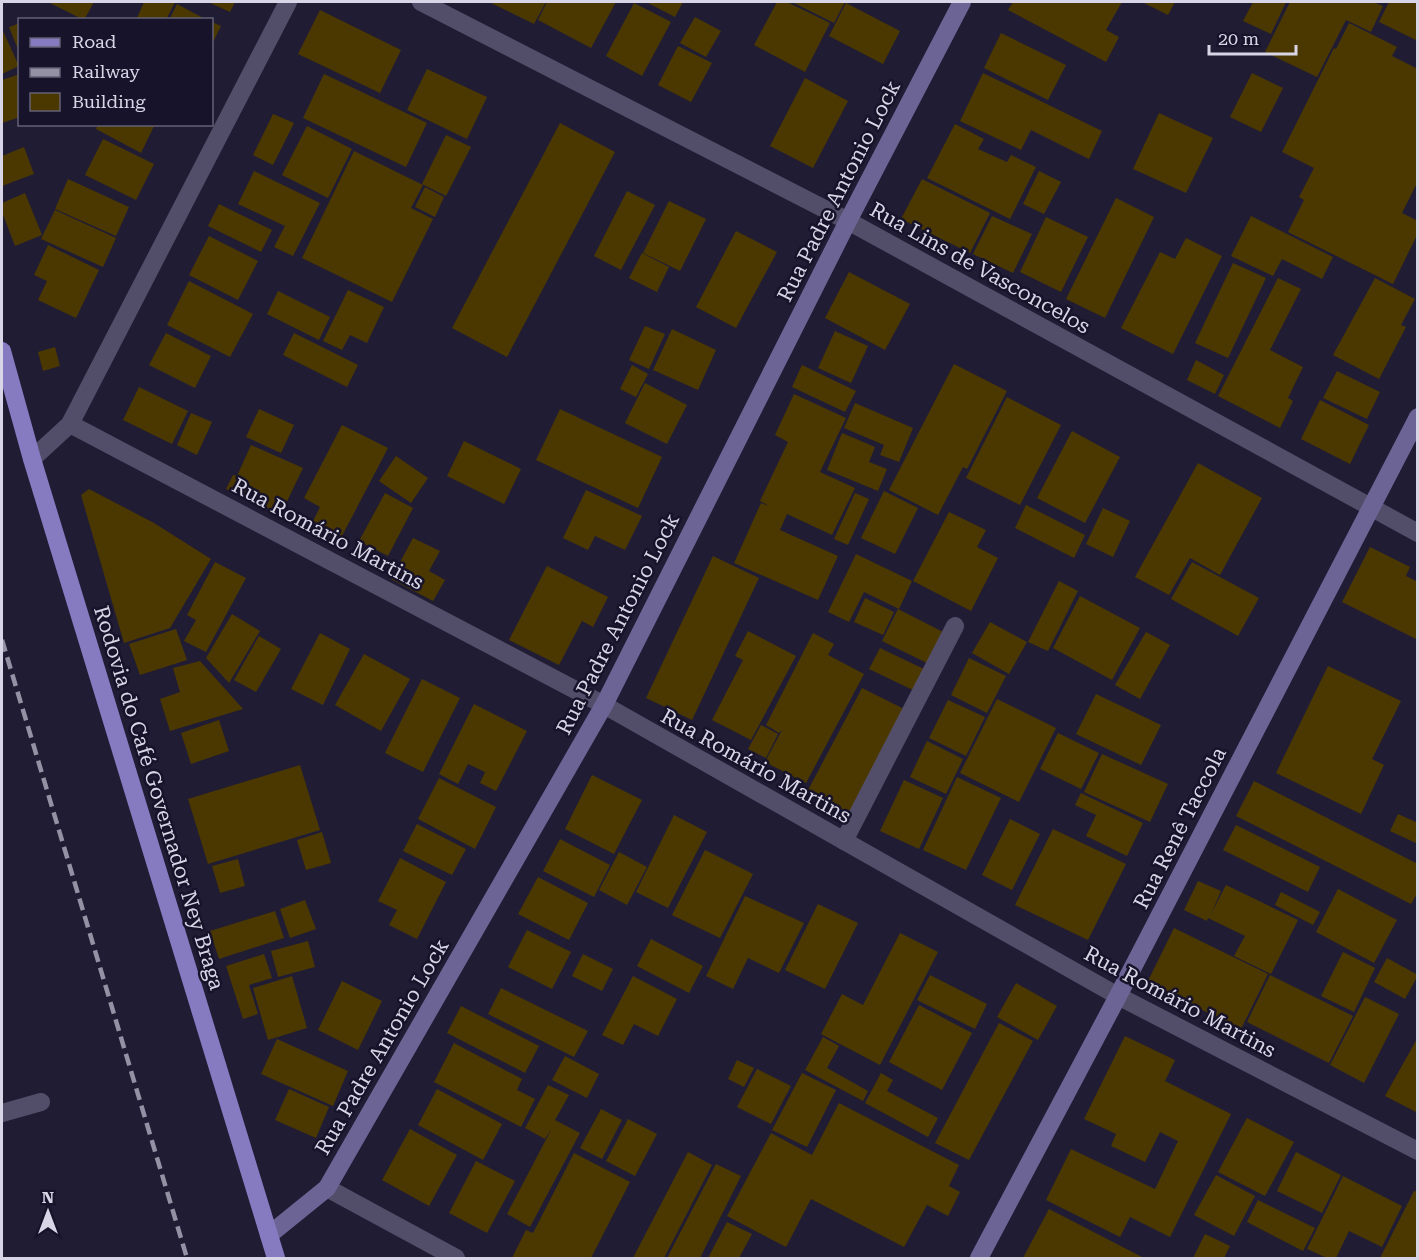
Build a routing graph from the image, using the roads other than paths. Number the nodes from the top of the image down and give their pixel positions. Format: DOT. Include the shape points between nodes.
graph roads {
  1 [pos="288,2"];
  2 [pos="421,2"];
  3 [pos="962,2"];
  4 [pos="848,221"];
  5 [pos="2,351"];
  6 [pos="1418,417"];
  7 [pos="70,424"];
  8 [pos="32,459"];
  9 [pos="1371,508"];
  10 [pos="1418,533"];
  11 [pos="956,626"];
  12 [pos="604,705"];
  13 [pos="843,841"];
  14 [pos="1118,996"];
  15 [pos="40,1102"];
  16 [pos="2,1113"];
  17 [pos="1418,1151"];
  18 [pos="327,1188"];
  19 [pos="269,1235"];
  20 [pos="276,1258"];
  21 [pos="456,1258"];
  22 [pos="979,1258"];
  1 -- 7 [label="street"];
  2 -- 4 [label="street, Rua Lins de Vasconcelos"];
  3 -- 4 [label="main road, Rua Padre Antonio Lock"];
  4 -- 9 [label="street, Rua Lins de Vasconcelos"];
  4 -- 12 [label="main road, Rua Padre Antonio Lock"];
  5 -- 8 [label="main road, Rodovia do Café Governador Ney Braga"];
  6 -- 9 [label="main road, Rua Renê Taccola"];
  7 -- 8 [label="street"];
  7 -- 12 [label="street, Rua Romário Martins"];
  8 -- 19 [label="main road, Rodovia do Café Governador Ney Braga"];
  9 -- 10 [label="street, Rua Lins de Vasconcelos"];
  9 -- 14 [label="main road, Rua Renê Taccola"];
  11 -- 13 [label="street"];
  12 -- 13 [label="street, Rua Romário Martins"];
  12 -- 18 [label="main road, Rua Padre Antonio Lock"];
  13 -- 14 [label="street, Rua Romário Martins"];
  14 -- 17 [label="street, Rua Romário Martins"];
  14 -- 22 [label="main road, Rua Renê Taccola"];
  15 -- 16 [label="street"];
  18 -- 19 [label="main road, Rua Padre Antonio Lock"];
  18 -- 21 [label="street"];
  19 -- 20 [label="main road, Rodovia do Café Governador Ney Braga"];
}
